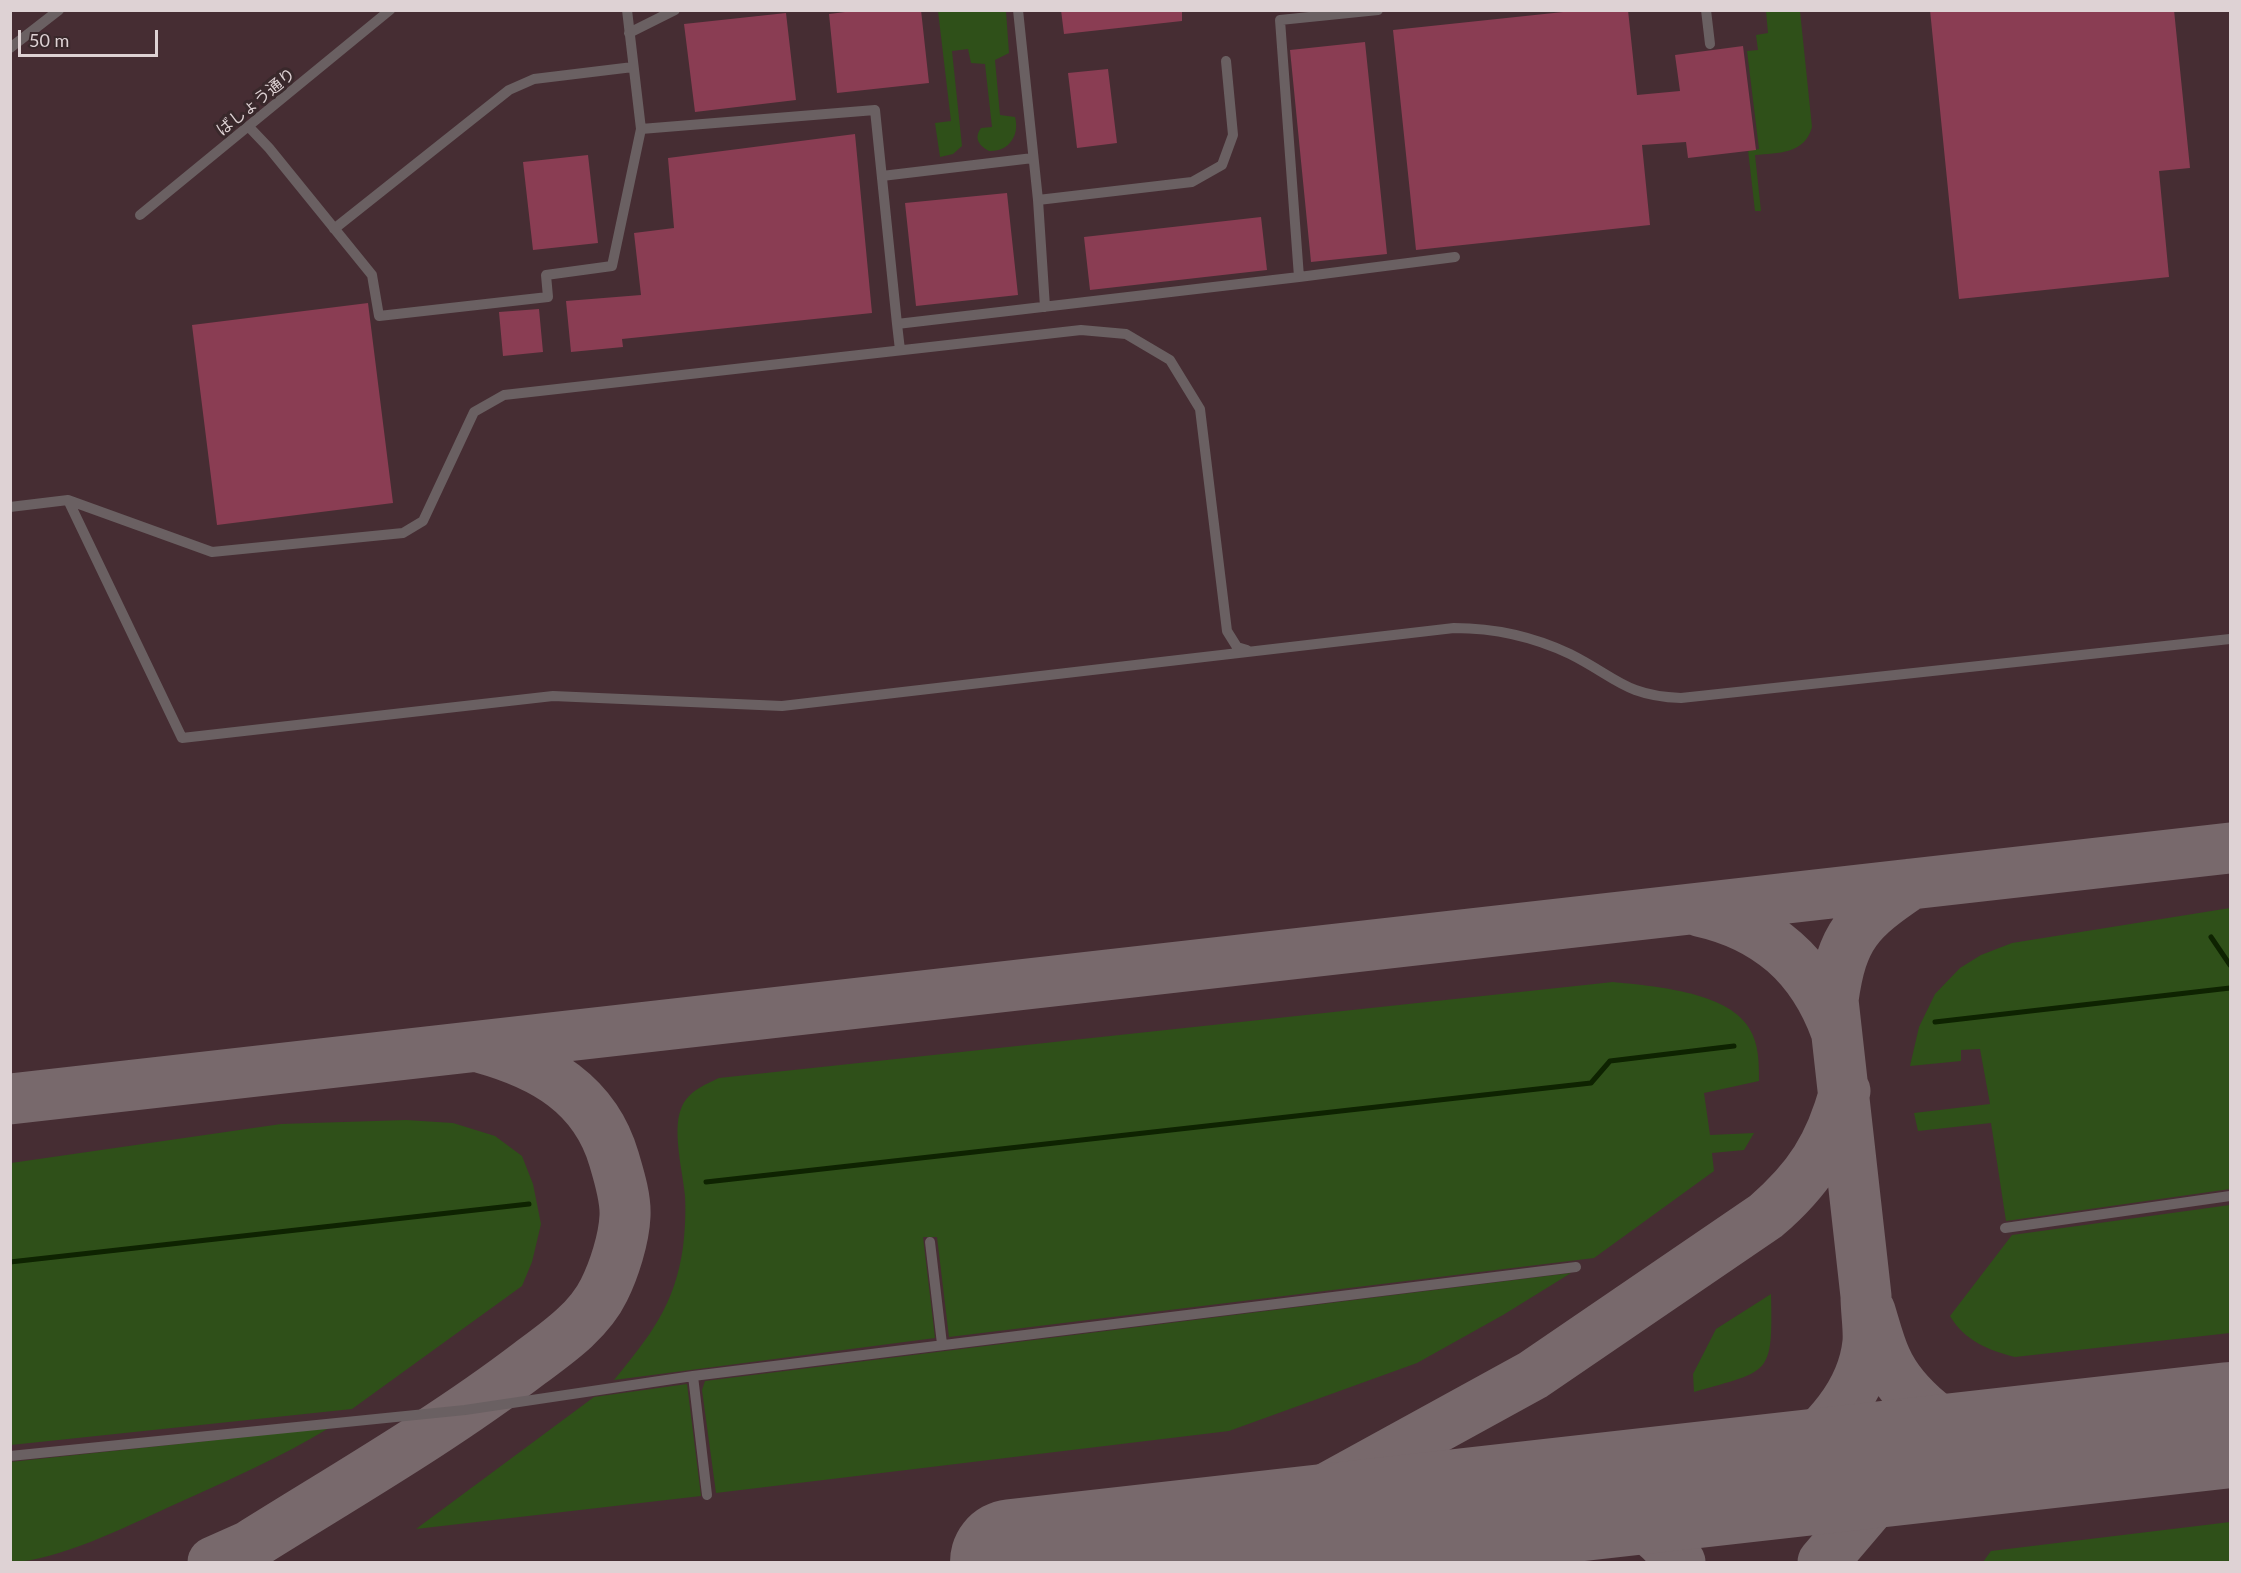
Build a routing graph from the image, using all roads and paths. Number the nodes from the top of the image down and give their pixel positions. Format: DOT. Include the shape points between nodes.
graph roads {
  1 [pos="59,10"];
  2 [pos="390,10"];
  3 [pos="627,10"];
  4 [pos="675,10"];
  5 [pos="1018,10"];
  6 [pos="1378,10"];
  7 [pos="1706,10"];
  8 [pos="1286,15"];
  9 [pos="630,33"];
  10 [pos="1710,44"];
  11 [pos="10,48"];
  12 [pos="1226,61"];
  13 [pos="633,67"];
  14 [pos="249,127"];
  15 [pos="640,129"];
  16 [pos="1033,158"];
  17 [pos="882,176"];
  18 [pos="1038,200"];
  19 [pos="140,215"];
  20 [pos="334,229"];
  21 [pos="1455,257"];
  22 [pos="1299,277"];
  23 [pos="1045,307"];
  24 [pos="897,324"];
  25 [pos="900,350"];
  26 [pos="68,501"];
  27 [pos="10,507"];
  28 [pos="2230,639"];
  29 [pos="1250,651"];
  30 [pos="2230,1196"];
  31 [pos="2005,1228"];
  32 [pos="930,1242"];
  33 [pos="1576,1267"];
  34 [pos="942,1344"];
  35 [pos="693,1376"];
  36 [pos="10,1456"];
  37 [pos="707,1495"];
  1 -- 11 [label="lane"];
  2 -- 14 [label="lane, ばしょう通り"];
  3 -- 9 [label="lane"];
  4 -- 9 [label="lane"];
  5 -- 16 [label="lane"];
  6 -- 8 [label="lane"];
  7 -- 10 [label="lane"];
  8 -- 22 [label="lane" via="1280,20"];
  9 -- 13 [label="lane"];
  12 -- 18 [label="lane" via="1233,135 1222,165 1192,182"];
  13 -- 15 [label="lane"];
  13 -- 20 [label="lane" via="534,79 509,90"];
  14 -- 19 [label="lane, ばしょう通り"];
  14 -- 20 [label="lane"];
  15 -- 17 [label="lane" via="875,110"];
  15 -- 20 [label="lane" via="612,266 546,275 548,297 379,316 372,275"];
  16 -- 17 [label="lane"];
  16 -- 18 [label="lane"];
  17 -- 24 [label="lane"];
  18 -- 23 [label="lane"];
  21 -- 22 [label="lane"];
  22 -- 23 [label="lane"];
  23 -- 24 [label="lane"];
  24 -- 25 [label="lane"];
  25 -- 26 [label="lane" via="504,395 474,412 423,521 403,533 212,552"];
  25 -- 29 [label="lane" via="1081,330 1126,334 1170,360 1200,409 1227,631 1238,647"];
  26 -- 27 [label="lane"];
  26 -- 29 [label="lane" via="182,738 553,696 782,706"];
  28 -- 29 [label="lane" via="1681,698 1654,697 1630,690 1544,642 1484,628"];
  30 -- 31 [label="lane"];
  32 -- 34 [label="lane"];
  33 -- 34 [label="lane"];
  34 -- 35 [label="lane"];
  35 -- 36 [label="lane" via="465,1410"];
  35 -- 37 [label="lane"];
}
